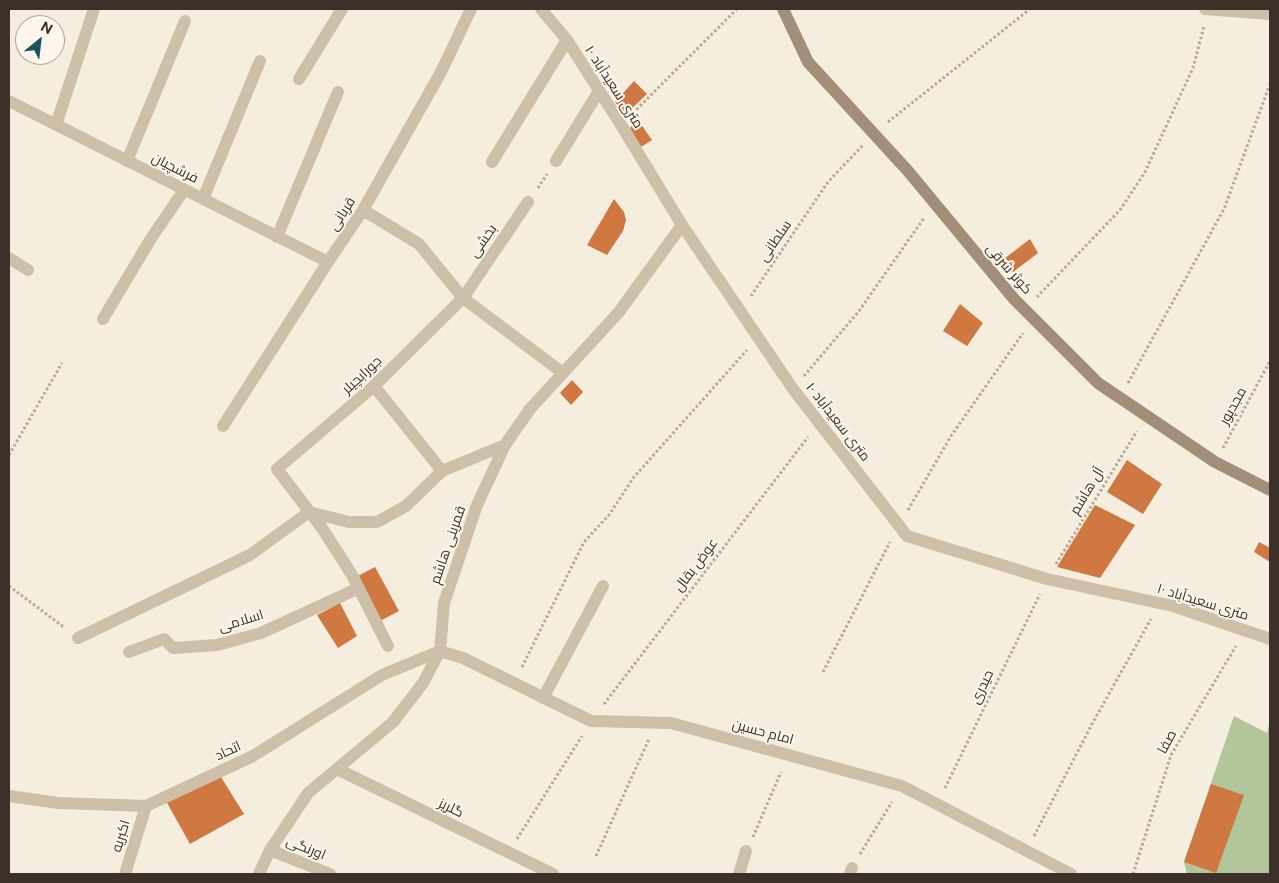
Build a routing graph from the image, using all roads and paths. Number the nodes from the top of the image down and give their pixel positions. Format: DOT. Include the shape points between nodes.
graph roads {
  1 [pos="94,9"];
  2 [pos="342,9"];
  3 [pos="471,9"];
  4 [pos="541,9"];
  5 [pos="737,9"];
  6 [pos="783,9"];
  7 [pos="1030,9"];
  8 [pos="1207,9"];
  9 [pos="1270,14"];
  10 [pos="185,21"];
  11 [pos="567,40"];
  12 [pos="260,61"];
  13 [pos="299,79"];
  14 [pos="1270,84"];
  15 [pos="599,91"];
  16 [pos="338,92"];
  17 [pos="9,102"];
  18 [pos="621,124"];
  19 [pos="56,125"];
  20 [pos="874,134"];
  21 [pos="127,161"];
  22 [pos="556,161"];
  23 [pos="492,162"];
  24 [pos="184,190"];
  25 [pos="203,199"];
  26 [pos="528,202"];
  27 [pos="935,204"];
  28 [pos="363,210"];
  29 [pos="682,225"];
  30 [pos="277,236"];
  31 [pos="9,258"];
  32 [pos="328,262"];
  33 [pos="28,270"];
  34 [pos="463,298"];
  35 [pos="740,312"];
  36 [pos="1029,314"];
  37 [pos="103,319"];
  38 [pos="758,338"];
  39 [pos="1270,361"];
  40 [pos="62,363"];
  41 [pos="563,373"];
  42 [pos="374,386"];
  43 [pos="793,389"];
  44 [pos="1120,397"];
  45 [pos="1147,415"];
  46 [pos="819,423"];
  47 [pos="223,426"];
  48 [pos="505,445"];
  49 [pos="9,455"];
  50 [pos="1215,462"];
  51 [pos="442,471"];
  52 [pos="1270,490"];
  53 [pos="309,512"];
  54 [pos="899,526"];
  55 [pos="1047,579"];
  56 [pos="9,586"];
  57 [pos="603,586"];
  58 [pos="359,588"];
  59 [pos="1160,604"];
  60 [pos="1245,631"];
  61 [pos="78,638"];
  62 [pos="1270,639"];
  63 [pos="388,646"];
  64 [pos="440,650"];
  65 [pos="129,652"];
  66 [pos="823,672"];
  67 [pos="514,683"];
  68 [pos="544,698"];
  69 [pos="591,720"];
  70 [pos="656,722"];
  71 [pos="789,755"];
  72 [pos="337,769"];
  73 [pos="902,786"];
  74 [pos="9,796"];
  75 [pos="937,804"];
  76 [pos="146,806"];
  77 [pos="270,850"];
  78 [pos="746,851"];
  79 [pos="1026,851"];
  80 [pos="508,853"];
  81 [pos="596,856"];
  82 [pos="851,871"];
  83 [pos="125,874"];
  84 [pos="259,874"];
  85 [pos="330,874"];
  86 [pos="553,874"];
  87 [pos="739,874"];
  88 [pos="1071,874"];
  89 [pos="1133,874"];
  1 -- 19 [label="street"];
  2 -- 13 [label="street"];
  3 -- 28 [label="street, قربانی" via="440,72"];
  4 -- 11 [label="street, ۱۰ متری سعیدآباد"];
  5 -- 18 [label="path"];
  6 -- 20 [label="main road, کوثر شرقی" via="808,62"];
  7 -- 20 [label="path, سلطانی"];
  8 -- 9 [label="street"];
  8 -- 36 [label="path" via="1193,68 1145,172 1120,210"];
  10 -- 21 [label="street"];
  11 -- 15 [label="street, ۱۰ متری سعیدآباد"];
  11 -- 23 [label="street"];
  12 -- 25 [label="street"];
  14 -- 44 [label="path" via="1224,209"];
  15 -- 18 [label="street, ۱۰ متری سعیدآباد"];
  15 -- 22 [label="street"];
  16 -- 30 [label="street"];
  17 -- 19 [label="street, فرشچیان"];
  18 -- 29 [label="street, ۱۰ متری سعیدآباد"];
  19 -- 21 [label="street, فرشچیان"];
  20 -- 27 [label="main road, کوثر شرقی"];
  20 -- 35 [label="path, سلطانی" via="828,182"];
  21 -- 24 [label="street, فرشچیان"];
  22 -- 26 [label="path"];
  24 -- 25 [label="street, فرشچیان"];
  24 -- 37 [label="street"];
  25 -- 30 [label="street, فرشچیان"];
  26 -- 34 [label="street, بخشی"];
  27 -- 36 [label="main road, کوثر شرقی"];
  27 -- 43 [label="path" via="859,311"];
  28 -- 32 [label="street, قربانی"];
  28 -- 34 [label="street" via="419,244"];
  29 -- 35 [label="street, ۱۰ متری سعیدآباد"];
  29 -- 41 [label="street, قمربنی هاشم" via="619,312"];
  30 -- 32 [label="street, فرشچیان"];
  31 -- 33 [label="street"];
  32 -- 47 [label="street, قربانی"];
  34 -- 41 [label="street"];
  34 -- 42 [label="street, جورابچیلر"];
  35 -- 38 [label="street, ۱۰ متری سعیدآباد"];
  36 -- 44 [label="main road, کوثر شرقی" via="1098,383"];
  36 -- 54 [label="path" via="950,436"];
  38 -- 43 [label="street, ۱۰ متری سعیدآباد"];
  38 -- 67 [label="path" via="634,477 609,515 584,542"];
  39 -- 50 [label="path, مجدپور"];
  40 -- 49 [label="path"];
  41 -- 48 [label="street, قمربنی هاشم" via="530,409"];
  42 -- 51 [label="street"];
  42 -- 53 [label="street, جورابچیلر" via="277,469"];
  43 -- 46 [label="street, ۱۰ متری سعیدآباد"];
  44 -- 45 [label="main road, کوثر شرقی"];
  45 -- 50 [label="main road, کوثر شرقی"];
  45 -- 55 [label="path, آل هاشم"];
  46 -- 54 [label="street, ۱۰ متری سعیدآباد"];
  46 -- 69 [label="path, عوض بقال"];
  48 -- 51 [label="street"];
  48 -- 64 [label="street, قمربنی هاشم" via="477,505 444,603"];
  50 -- 52 [label="main road, کوثر شرقی"];
  51 -- 53 [label="street" via="406,506 377,522 349,522"];
  53 -- 58 [label="street"];
  53 -- 61 [label="street" via="250,555"];
  54 -- 55 [label="street, ۱۰ متری سعیدآباد" via="907,536"];
  54 -- 66 [label="path"];
  55 -- 59 [label="street, ۱۰ متری سعیدآباد"];
  55 -- 75 [label="path, حیدری"];
  56 -- 61 [label="path"];
  57 -- 68 [label="street"];
  58 -- 63 [label="street"];
  58 -- 65 [label="street, اسلامی" via="261,633 217,644 173,648 164,639"];
  59 -- 60 [label="street, ۱۰ متری سعیدآباد"];
  59 -- 79 [label="path" via="1092,724"];
  60 -- 62 [label="street, ۱۰ متری سعیدآباد"];
  60 -- 89 [label="path, صفا" via="1171,755"];
  64 -- 67 [label="street, امام حسین"];
  64 -- 72 [label="street, قمربنی هاشم" via="423,683 393,722"];
  64 -- 76 [label="street, اتحاد" via="382,675 253,756"];
  67 -- 68 [label="street, امام حسین"];
  68 -- 69 [label="street, امام حسین"];
  69 -- 70 [label="street, امام حسین"];
  69 -- 80 [label="path, عوض بقال"];
  70 -- 71 [label="street, امام حسین" via="671,723"];
  70 -- 81 [label="path"];
  71 -- 73 [label="street, امام حسین"];
  71 -- 78 [label="path"];
  72 -- 77 [label="street, قمربنی هاشم" via="308,793"];
  72 -- 80 [label="street, گلریز"];
  73 -- 75 [label="street, امام حسین"];
  73 -- 82 [label="path"];
  74 -- 76 [label="street, اتحاد" via="58,803"];
  75 -- 79 [label="street, امام حسین"];
  76 -- 83 [label="street, اکبریه"];
  77 -- 84 [label="street, قمربنی هاشم"];
  77 -- 85 [label="street, اورنگی"];
  78 -- 87 [label="street"];
  79 -- 88 [label="street, امام حسین"];
  80 -- 86 [label="street, گلریز"];
}
